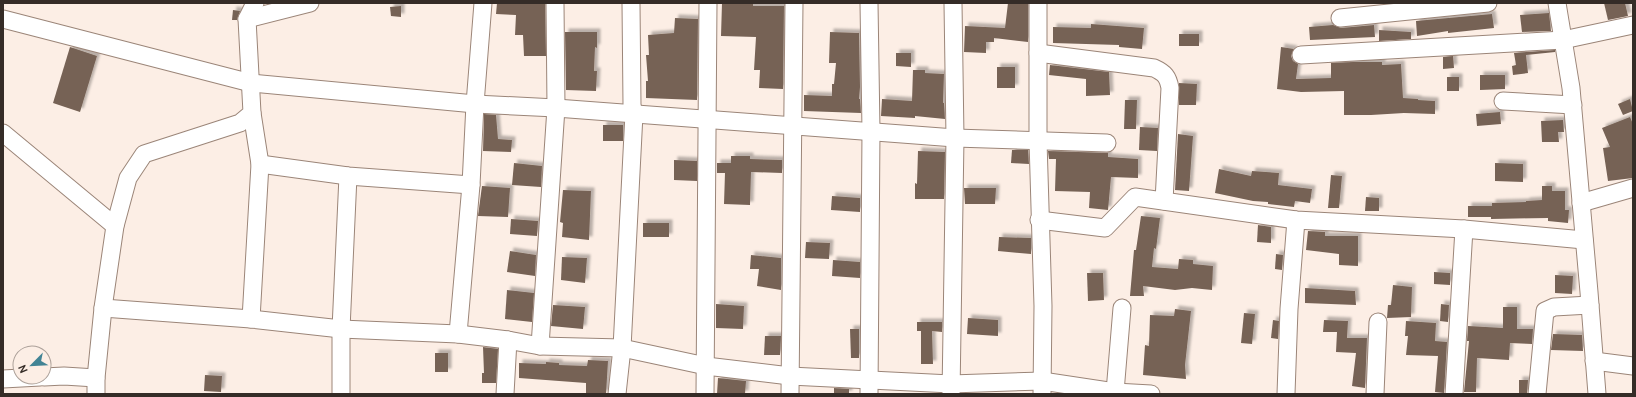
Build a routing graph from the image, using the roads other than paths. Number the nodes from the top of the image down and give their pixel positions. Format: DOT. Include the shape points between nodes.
graph roads {
  1 [pos="310,3"];
  2 [pos="483,3"];
  3 [pos="555,3"];
  4 [pos="631,3"];
  5 [pos="708,3"];
  6 [pos="794,3"];
  7 [pos="869,3"];
  8 [pos="953,3"];
  9 [pos="1038,3"];
  10 [pos="1488,3"];
  11 [pos="1557,3"];
  12 [pos="250,8"];
  13 [pos="1340,18"];
  14 [pos="3,19"];
  15 [pos="1633,25"];
  16 [pos="1563,40"];
  17 [pos="1038,54"];
  18 [pos="1301,55"];
  19 [pos="251,83"];
  20 [pos="1503,101"];
  21 [pos="475,104"];
  22 [pos="1573,105"];
  23 [pos="556,108"];
  24 [pos="252,113"];
  25 [pos="634,114"];
  26 [pos="707,119"];
  27 [pos="791,126"];
  28 [pos="871,131"];
  29 [pos="3,133"];
  30 [pos="955,138"];
  31 [pos="1038,141"];
  32 [pos="1107,143"];
  33 [pos="260,164"];
  34 [pos="348,176"];
  35 [pos="471,185"];
  36 [pos="1633,188"];
  37 [pos="1164,202"];
  38 [pos="1581,203"];
  39 [pos="1039,220"];
  40 [pos="1296,220"];
  41 [pos="115,226"];
  42 [pos="1464,229"];
  43 [pos="1584,240"];
  44 [pos="1590,305"];
  45 [pos="103,308"];
  46 [pos="1122,308"];
  47 [pos="251,319"];
  48 [pos="1378,322"];
  49 [pos="341,329"];
  50 [pos="458,334"];
  51 [pos="508,340"];
  52 [pos="540,346"];
  53 [pos="622,348"];
  54 [pos="1594,361"];
  55 [pos="706,366"];
  56 [pos="1633,366"];
  57 [pos="790,376"];
  58 [pos="52,377"];
  59 [pos="96,386"];
  60 [pos="869,387"];
  61 [pos="1042,387"];
  62 [pos="951,389"];
  63 [pos="1115,392"];
  64 [pos="341,394"];
  65 [pos="504,394"];
  66 [pos="618,394"];
  67 [pos="705,394"];
  68 [pos="790,394"];
  69 [pos="1151,394"];
  70 [pos="1286,394"];
  71 [pos="1375,394"];
  72 [pos="1454,394"];
  73 [pos="1537,394"];
  74 [pos="1597,394"];
  1 -- 12 [label="street"];
  2 -- 21 [label="street"];
  3 -- 23 [label="street"];
  4 -- 25 [label="street"];
  5 -- 26 [label="street"];
  6 -- 27 [label="street"];
  7 -- 28 [label="street"];
  8 -- 30 [label="street"];
  9 -- 17 [label="street"];
  10 -- 13 [label="street"];
  11 -- 16 [label="street"];
  12 -- 19 [label="street"];
  14 -- 19 [label="street"];
  15 -- 16 [label="street"];
  16 -- 18 [label="street"];
  16 -- 22 [label="street"];
  17 -- 31 [label="street"];
  17 -- 37 [label="street" via="1154,68 1163,72 1170,88"];
  19 -- 21 [label="street"];
  19 -- 24 [label="street"];
  20 -- 22 [label="street"];
  21 -- 23 [label="street"];
  21 -- 35 [label="street"];
  22 -- 38 [label="street"];
  23 -- 25 [label="street"];
  23 -- 52 [label="street"];
  24 -- 33 [label="street"];
  24 -- 41 [label="street" via="240,123 144,154 128,178"];
  25 -- 26 [label="street"];
  25 -- 53 [label="street"];
  26 -- 27 [label="street"];
  26 -- 55 [label="street"];
  27 -- 28 [label="street"];
  27 -- 57 [label="street"];
  28 -- 30 [label="street"];
  28 -- 60 [label="street"];
  29 -- 41 [label="street"];
  30 -- 31 [label="street"];
  30 -- 62 [label="street"];
  31 -- 32 [label="street"];
  31 -- 39 [label="street"];
  33 -- 34 [label="street"];
  33 -- 47 [label="street"];
  34 -- 35 [label="street"];
  34 -- 49 [label="street"];
  35 -- 50 [label="street"];
  36 -- 38 [label="street"];
  37 -- 39 [label="street" via="1135,197 1105,228"];
  37 -- 40 [label="street"];
  38 -- 43 [label="street"];
  39 -- 61 [label="street" via="1043,306"];
  40 -- 42 [label="street"];
  40 -- 70 [label="street"];
  41 -- 45 [label="street"];
  42 -- 43 [label="street"];
  42 -- 72 [label="street"];
  43 -- 44 [label="street"];
  44 -- 54 [label="street"];
  44 -- 73 [label="street" via="1554,307 1545,311"];
  45 -- 47 [label="street"];
  45 -- 59 [label="street"];
  46 -- 63 [label="street"];
  47 -- 49 [label="street"];
  48 -- 71 [label="street"];
  49 -- 50 [label="street"];
  49 -- 64 [label="street"];
  50 -- 51 [label="street"];
  51 -- 52 [label="street"];
  51 -- 65 [label="street"];
  52 -- 53 [label="street"];
  53 -- 55 [label="street"];
  53 -- 66 [label="street"];
  54 -- 56 [label="street"];
  54 -- 74 [label="street"];
  55 -- 57 [label="street"];
  55 -- 67 [label="street"];
  57 -- 60 [label="street"];
  57 -- 68 [label="street"];
  58 -- 59 [label="street" via="64,376"];
  60 -- 62 [label="street"];
  61 -- 62 [label="street"];
  61 -- 63 [label="street"];
  63 -- 69 [label="street"];
}
